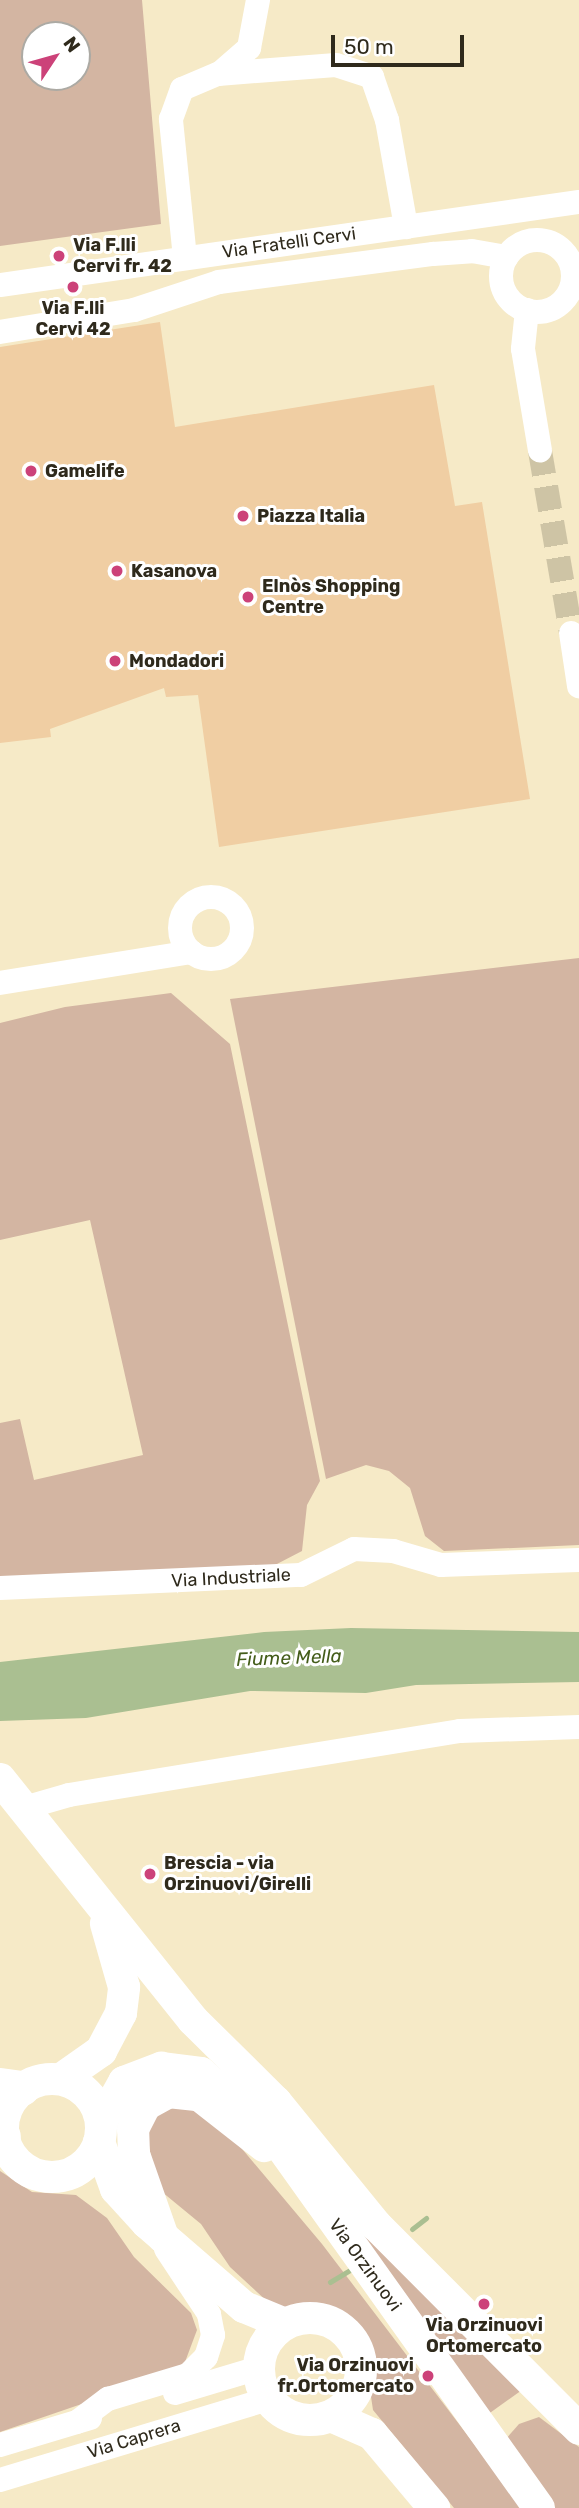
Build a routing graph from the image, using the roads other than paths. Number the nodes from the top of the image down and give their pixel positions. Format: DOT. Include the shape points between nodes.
graph roads {
  1 [pos="258,0"];
  2 [pos="218,74"];
  3 [pos="579,202"];
  4 [pos="406,226"];
  5 [pos="574,254"];
  6 [pos="506,257"];
  7 [pos="185,258"];
  8 [pos="0,285"];
  9 [pos="527,310"];
  10 [pos="0,332"];
  11 [pos="540,451"];
  12 [pos="571,633"];
  13 [pos="579,686"];
  14 [pos="180,923"];
  15 [pos="192,952"];
  16 [pos="141,957"];
  17 [pos="0,983"];
  18 [pos="579,1560"];
  19 [pos="0,1588"];
  20 [pos="579,1727"];
  21 [pos="1,1781"];
  22 [pos="24,1808"];
  23 [pos="103,1912"];
  24 [pos="193,2020"];
  25 [pos="61,2079"];
  26 [pos="11,2087"];
  27 [pos="100,2132"];
  28 [pos="2,2134"];
  29 [pos="287,2158"];
  30 [pos="69,2175"];
  31 [pos="116,2189"];
  32 [pos="155,2230"];
  33 [pos="244,2307"];
  34 [pos="285,2325"];
  35 [pos="260,2359"];
  36 [pos="356,2392"];
  37 [pos="268,2399"];
  38 [pos="331,2416"];
  39 [pos="77,2423"];
  40 [pos="579,2429"];
  41 [pos="372,2434"];
  42 [pos="0,2445"];
  43 [pos="0,2480"];
  44 [pos="434,2508"];
  45 [pos="540,2508"];
  1 -- 2 [label="street" via="249,48"];
  2 -- 4 [label="street" via="336,65 372,77 387,120"];
  2 -- 7 [label="street" via="192,80 172,109"];
  3 -- 4 [label="street, Via Fratelli Cervi"];
  4 -- 7 [label="street, Via Fratelli Cervi"];
  5 -- 6 [label="street" via="538,240 525,242"];
  5 -- 9 [label="street" via="566,297 549,309"];
  6 -- 9 [label="street" via="504,289"];
  6 -- 10 [label="street" via="446,253 219,282 134,310"];
  7 -- 8 [label="street, Via Fratelli Cervi"];
  9 -- 11 [label="street" via="523,349"];
  12 -- 13 [label="street"];
  14 -- 15 [label="street" via="182,939"];
  14 -- 15 [label="street" via="188,906 204,897 224,899 239,913 242,933 229,954 206,959"];
  14 -- 16 [label="street"];
  15 -- 16 [label="street"];
  16 -- 17 [label="street"];
  18 -- 19 [label="street, Via Industriale" via="441,1565 393,1551 354,1549 301,1575"];
  20 -- 22 [label="street" via="460,1731 69,1795"];
  21 -- 22 [label="main road, Via Orzinuovi"];
  22 -- 23 [label="main road, Via Orzinuovi"];
  23 -- 24 [label="main road, Via Orzinuovi"];
  23 -- 25 [label="main road" via="124,1987 121,2013 101,2051"];
  24 -- 29 [label="main road, Via Orzinuovi"];
  24 -- 40 [label="main road, Via Orzinuovi" via="276,2102 376,2225"];
  25 -- 26 [label="main road"];
  25 -- 27 [label="main road" via="88,2095"];
  26 -- 28 [label="main road"];
  27 -- 29 [label="main road" via="124,2082 142,2072 181,2068 216,2082 260,2136"];
  27 -- 30 [label="main road" via="93,2156"];
  27 -- 31 [label="main road"];
  28 -- 30 [label="main road" via="27,2171"];
  29 -- 32 [label="main road" via="252,2139 228,2113 199,2095 168,2092 155,2097 137,2116 132,2142"];
  29 -- 45 [label="main road, Via Orzinuovi"];
  30 -- 31 [label="main road"];
  31 -- 32 [label="main road"];
  32 -- 33 [label="main road"];
  32 -- 39 [label="street" via="209,2314 211,2347 188,2375 108,2399"];
  33 -- 34 [label="main road"];
  33 -- 35 [label="main road"];
  34 -- 35 [label="main road"];
  34 -- 36 [label="main road" via="312,2318 339,2328 361,2364"];
  35 -- 37 [label="main road"];
  35 -- 39 [label="street, Via Caprera"];
  36 -- 38 [label="main road"];
  36 -- 41 [label="main road"];
  37 -- 38 [label="main road" via="301,2420"];
  37 -- 43 [label="street, Via Caprera"];
  38 -- 41 [label="main road"];
  39 -- 42 [label="street, Via Caprera"];
  41 -- 44 [label="main road"];
}
